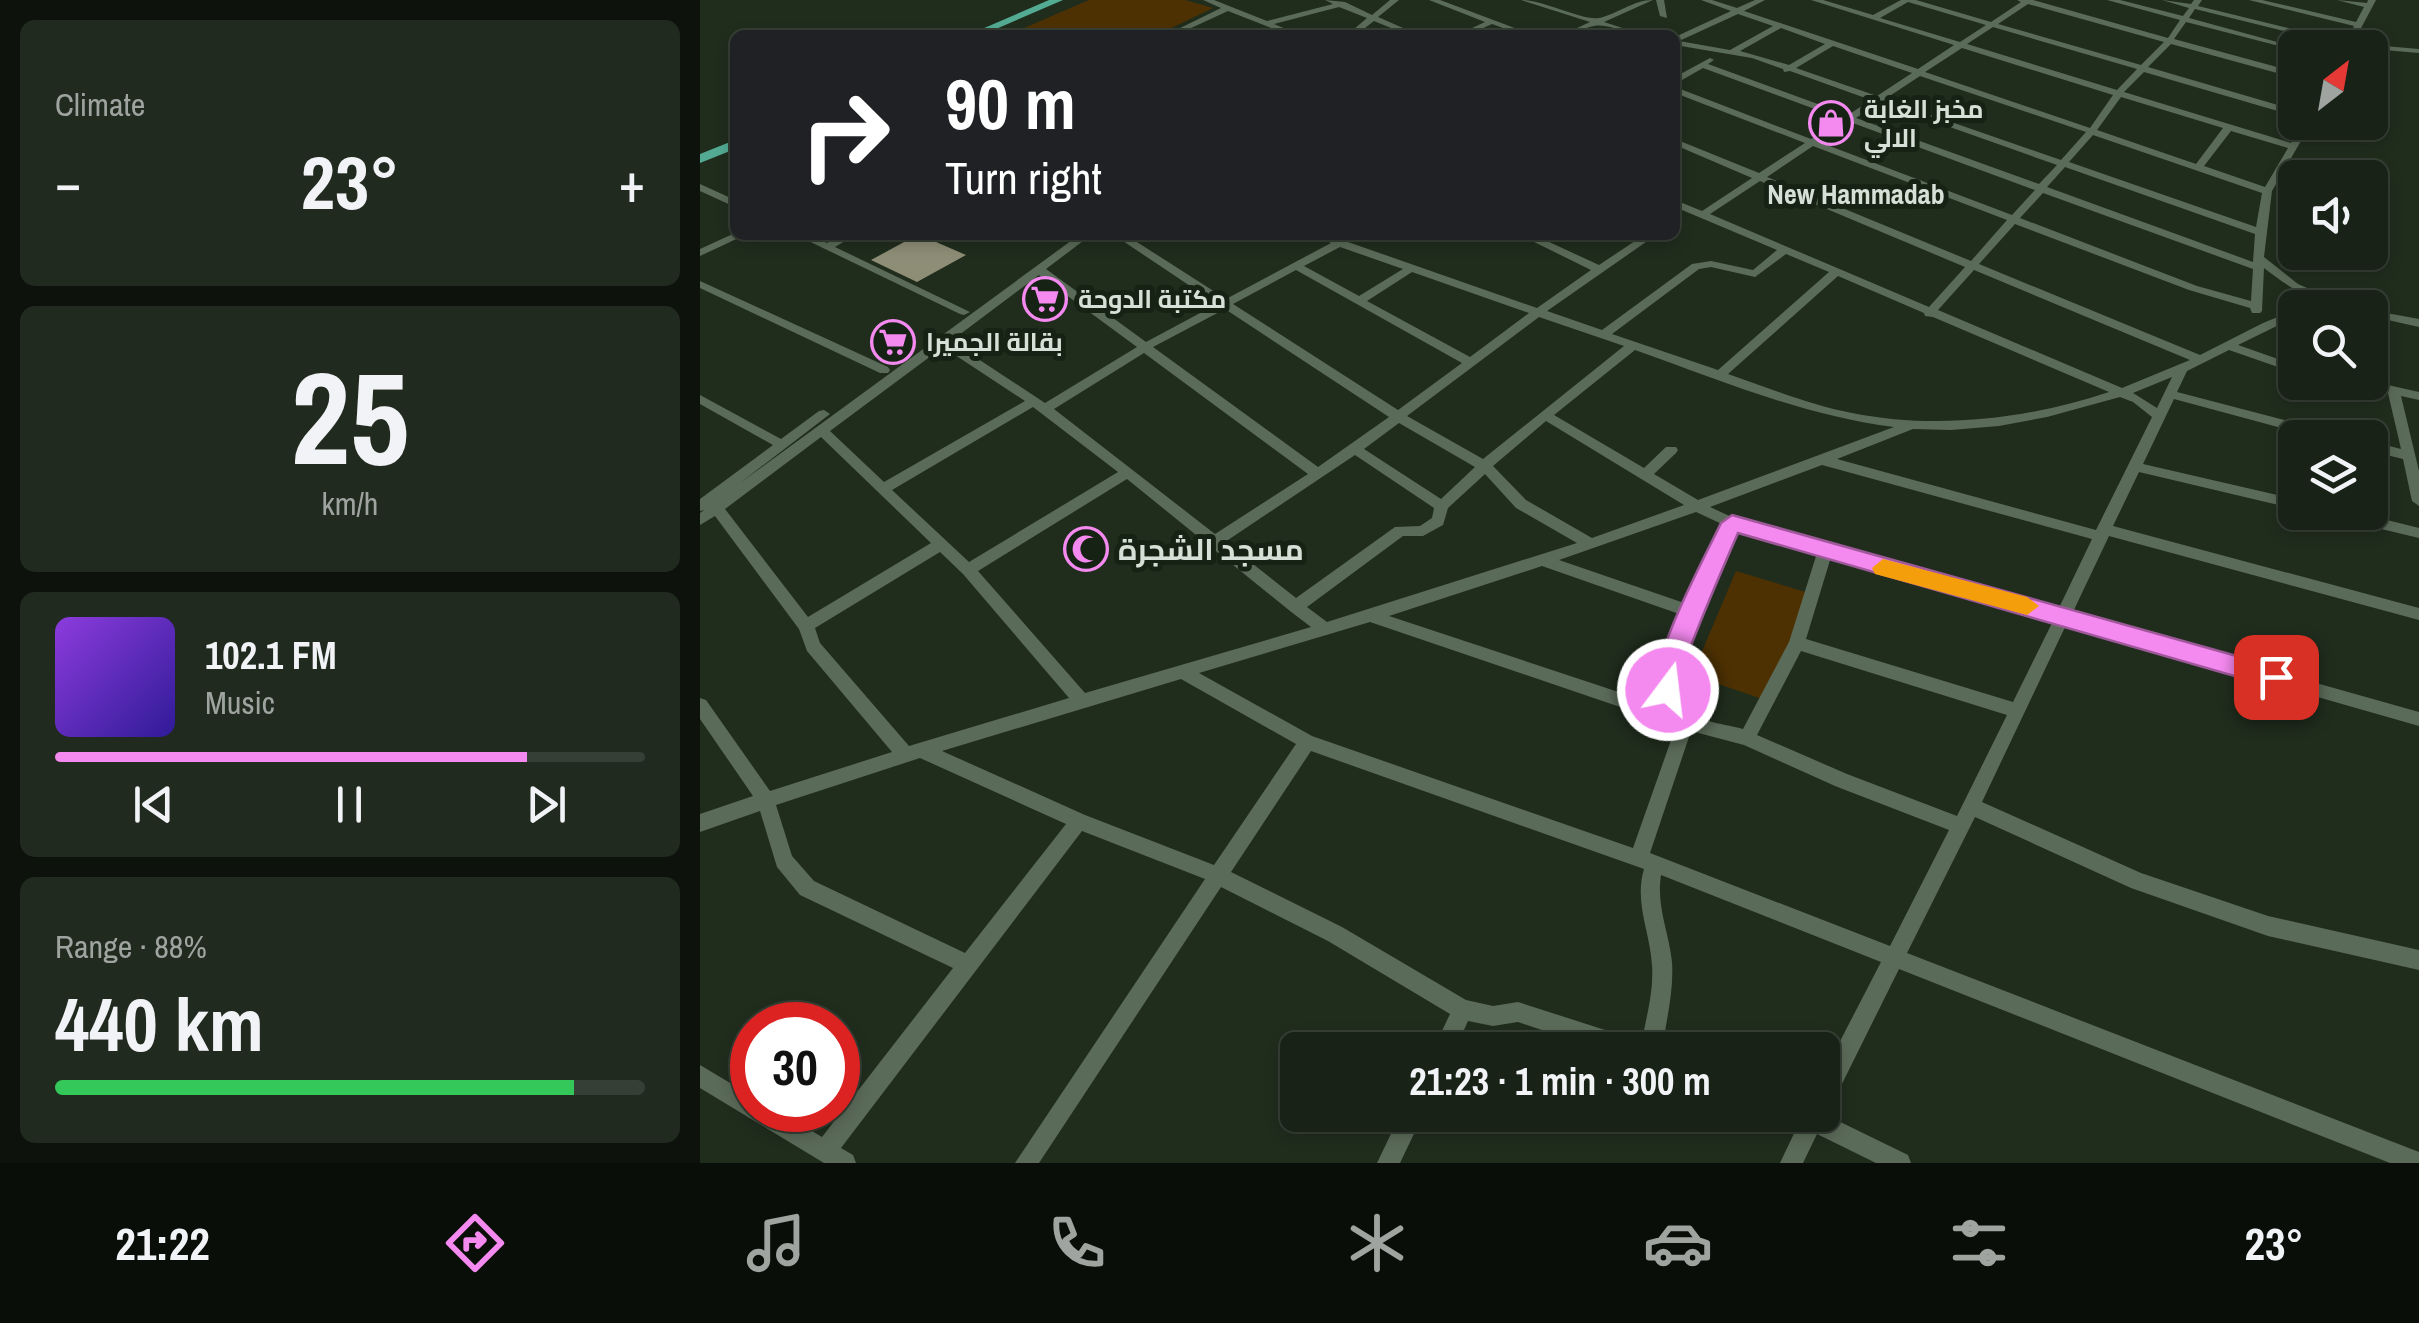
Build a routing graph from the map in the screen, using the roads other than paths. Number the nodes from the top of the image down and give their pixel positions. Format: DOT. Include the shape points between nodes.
graph roads {
  1 [pos="1058,0"];
  2 [pos="1077,0"];
  3 [pos="1208,0"];
  4 [pos="1329,0"];
  5 [pos="1355,0"];
  6 [pos="1395,0"];
  7 [pos="1433,0"];
  8 [pos="1468,0"];
  9 [pos="1525,0"];
  10 [pos="1557,0"];
  11 [pos="1660,0"];
  12 [pos="1705,0"];
  13 [pos="1761,0"];
  14 [pos="1907,0"];
  15 [pos="2025,0"];
  16 [pos="2115,0"];
  17 [pos="2166,0"];
  18 [pos="2253,0"];
  19 [pos="2341,0"];
  20 [pos="1639,1"];
  21 [pos="1823,1"];
  22 [pos="2371,3"];
  23 [pos="1339,4"];
  24 [pos="2195,4"];
  25 [pos="1451,6"];
  26 [pos="1543,6"];
  27 [pos="1228,8"];
  28 [pos="1736,11"];
  29 [pos="1664,16"];
  30 [pos="1373,18"];
  31 [pos="1874,18"];
  32 [pos="2184,20"];
  33 [pos="1493,21"];
  34 [pos="1599,22"];
  35 [pos="1268,24"];
  36 [pos="1993,24"];
  37 [pos="2263,24"];
  38 [pos="1779,26"];
  39 [pos="2358,26"];
  40 [pos="984,30"];
  41 [pos="1005,30"];
  42 [pos="1181,30"];
  43 [pos="1283,30"];
  44 [pos="1357,30"];
  45 [pos="1403,30"];
  46 [pos="1472,30"];
  47 [pos="1517,30"];
  48 [pos="1579,30"];
  49 [pos="1624,30"];
  50 [pos="2286,30"];
  51 [pos="2356,30"];
  52 [pos="2252,38"];
  53 [pos="1680,39"];
  54 [pos="2170,40"];
  55 [pos="1680,42"];
  56 [pos="1832,43"];
  57 [pos="2278,44"];
  58 [pos="1962,45"];
  59 [pos="2388,49"];
  60 [pos="1729,51"];
  61 [pos="2419,52"];
  62 [pos="1702,65"];
  63 [pos="2142,68"];
  64 [pos="2278,69"];
  65 [pos="1786,70"];
  66 [pos="1920,73"];
  67 [pos="1680,78"];
  68 [pos="1680,92"];
  69 [pos="2119,93"];
  70 [pos="1878,99"];
  71 [pos="2278,108"];
  72 [pos="1849,118"];
  73 [pos="2228,126"];
  74 [pos="2093,130"];
  75 [pos="730,136"];
  76 [pos="2297,140"];
  77 [pos="1811,143"];
  78 [pos="1680,144"];
  79 [pos="730,146"];
  80 [pos="2293,146"];
  81 [pos="700,148"];
  82 [pos="700,159"];
  83 [pos="2064,163"];
  84 [pos="2198,167"];
  85 [pos="1760,176"];
  86 [pos="700,187"];
  87 [pos="2040,189"];
  88 [pos="2267,191"];
  89 [pos="730,202"];
  90 [pos="1680,205"];
  91 [pos="1696,212"];
  92 [pos="1680,218"];
  93 [pos="2013,220"];
  94 [pos="2260,232"];
  95 [pos="730,240"];
  96 [pos="811,240"];
  97 [pos="840,240"];
  98 [pos="1063,240"];
  99 [pos="1079,240"];
  100 [pos="1127,240"];
  101 [pos="1331,240"];
  102 [pos="1345,240"];
  103 [pos="1536,240"];
  104 [pos="1644,240"];
  105 [pos="1340,243"];
  106 [pos="826,247"];
  107 [pos="1784,249"];
  108 [pos="700,253"];
  109 [pos="2259,263"];
  110 [pos="1973,266"];
  111 [pos="1298,267"];
  112 [pos="1411,268"];
  113 [pos="1598,269"];
  114 [pos="1040,270"];
  115 [pos="1835,273"];
  116 [pos="700,284"];
  117 [pos="2304,290"];
  118 [pos="1360,300"];
  119 [pos="1227,304"];
  120 [pos="2256,306"];
  121 [pos="964,312"];
  122 [pos="1538,312"];
  123 [pos="1929,314"];
  124 [pos="2388,316"];
  125 [pos="2278,320"];
  126 [pos="2418,321"];
  127 [pos="2254,331"];
  128 [pos="1602,335"];
  129 [pos="942,340"];
  130 [pos="1632,346"];
  131 [pos="2228,346"];
  132 [pos="1145,347"];
  133 [pos="2200,360"];
  134 [pos="1471,363"];
  135 [pos="2278,363"];
  136 [pos="2182,368"];
  137 [pos="884,370"];
  138 [pos="1718,376"];
  139 [pos="2388,390"];
  140 [pos="2394,391"];
  141 [pos="2116,393"];
  142 [pos="2169,394"];
  143 [pos="2419,396"];
  144 [pos="700,399"];
  145 [pos="1039,405"];
  146 [pos="1545,415"];
  147 [pos="2158,415"];
  148 [pos="1399,418"];
  149 [pos="2278,422"];
  150 [pos="1908,427"];
  151 [pos="821,430"];
  152 [pos="782,445"];
  153 [pos="1355,449"];
  154 [pos="1671,450"];
  155 [pos="2388,451"];
  156 [pos="2409,456"];
  157 [pos="1822,460"];
  158 [pos="2133,466"];
  159 [pos="1486,467"];
  160 [pos="1128,472"];
  161 [pos="1315,472"];
  162 [pos="1646,474"];
  163 [pos="884,488"];
  164 [pos="2278,500"];
  165 [pos="2419,501"];
  166 [pos="1442,506"];
  167 [pos="708,507"];
  168 [pos="1700,508"];
  169 [pos="700,520"];
  170 [pos="1732,523"];
  171 [pos="2388,526"];
  172 [pos="2101,532"];
  173 [pos="2419,533"];
  174 [pos="1217,540"];
  175 [pos="941,544"];
  176 [pos="1592,545"];
  177 [pos="1825,552"];
  178 [pos="1543,561"];
  179 [pos="968,570"];
  180 [pos="1294,607"];
  181 [pos="1691,612"];
  182 [pos="2419,614"];
  183 [pos="2061,615"];
  184 [pos="1370,616"];
  185 [pos="806,626"];
  186 [pos="1323,628"];
  187 [pos="1796,643"];
  188 [pos="1181,671"];
  189 [pos="1080,699"];
  190 [pos="700,705"];
  191 [pos="2014,710"];
  192 [pos="2419,719"];
  193 [pos="1686,722"];
  194 [pos="1747,738"];
  195 [pos="1307,742"];
  196 [pos="913,752"];
  197 [pos="766,800"];
  198 [pos="1971,806"];
  199 [pos="1079,822"];
  200 [pos="700,823"];
  201 [pos="1961,826"];
  202 [pos="1647,861"];
  203 [pos="1215,874"];
  204 [pos="1895,958"];
  205 [pos="2419,960"];
  206 [pos="969,965"];
  207 [pos="1463,1010"];
  208 [pos="1453,1032"];
  209 [pos="1579,1032"];
  210 [pos="1653,1032"];
  211 [pos="1840,1061"];
  212 [pos="700,1076"];
  213 [pos="730,1094"];
  214 [pos="1840,1128"];
  215 [pos="793,1132"];
  216 [pos="1404,1132"];
  217 [pos="1804,1132"];
  218 [pos="835,1157"];
  219 [pos="2419,1162"];
  220 [pos="1026,1163"];
  221 [pos="1388,1163"];
  222 [pos="1791,1163"];
  223 [pos="1900,1163"];
  1 -- 40 [label="main road"];
  2 -- 41 [label="main road"];
  3 -- 27 [label="street"];
  4 -- 23 [label="street"];
  5 -- 23 [label="street"];
  6 -- 30 [label="street"];
  7 -- 25 [label="street"];
  8 -- 25 [label="street"];
  9 -- 26 [label="street"];
  10 -- 26 [label="street"];
  11 -- 29 [label="street"];
  12 -- 28 [label="street"];
  13 -- 28 [label="street"];
  14 -- 31 [label="street"];
  14 -- 36 [label="street"];
  15 -- 36 [label="street"];
  15 -- 54 [label="street"];
  16 -- 32 [label="street"];
  17 -- 24 [label="street"];
  18 -- 39 [label="street"];
  19 -- 22 [label="street"];
  20 -- 34 [label="street"];
  21 -- 31 [label="street"];
  22 -- 39 [label="street"];
  23 -- 30 [label="street"];
  23 -- 35 [label="street"];
  24 -- 32 [label="street"];
  24 -- 37 [label="street"];
  25 -- 33 [label="street"];
  26 -- 34 [label="street"];
  27 -- 35 [label="street"];
  27 -- 42 [label="street"];
  28 -- 38 [label="street"];
  28 -- 53 [label="street"];
  30 -- 44 [label="street"];
  30 -- 45 [label="street"];
  31 -- 58 [label="street"];
  32 -- 52 [label="street"];
  32 -- 54 [label="street"];
  33 -- 46 [label="street"];
  33 -- 47 [label="street"];
  34 -- 48 [label="street"];
  34 -- 49 [label="street"];
  35 -- 43 [label="street"];
  36 -- 58 [label="street"];
  36 -- 63 [label="street"];
  37 -- 50 [label="street"];
  37 -- 52 [label="street"];
  38 -- 56 [label="street"];
  38 -- 60 [label="street"];
  39 -- 51 [label="street"];
  52 -- 57 [label="street"];
  54 -- 63 [label="street"];
  54 -- 64 [label="street"];
  55 -- 60 [label="street"];
  56 -- 65 [label="street"];
  56 -- 66 [label="street"];
  58 -- 66 [label="street"];
  58 -- 69 [label="street"];
  59 -- 61 [label="street"];
  60 -- 62 [label="street"];
  60 -- 65 [label="street"];
  62 -- 67 [label="street"];
  62 -- 72 [label="street"];
  63 -- 69 [label="street"];
  63 -- 71 [label="street"];
  65 -- 70 [label="street"];
  66 -- 70 [label="street"];
  66 -- 74 [label="street"];
  68 -- 77 [label="street"];
  69 -- 73 [label="street"];
  69 -- 74 [label="street"];
  70 -- 72 [label="street"];
  70 -- 83 [label="street"];
  72 -- 77 [label="street"];
  72 -- 87 [label="street"];
  73 -- 80 [label="street"];
  73 -- 84 [label="street"];
  74 -- 83 [label="street"];
  74 -- 84 [label="street"];
  75 -- 81 [label="main road"];
  76 -- 80 [label="street"];
  77 -- 85 [label="street"];
  77 -- 93 [label="street"];
  78 -- 85 [label="street"];
  79 -- 82 [label="main road"];
  80 -- 88 [label="street"];
  83 -- 87 [label="street"];
  83 -- 94 [label="street"];
  84 -- 88 [label="street"];
  85 -- 91 [label="street"];
  85 -- 110 [label="street"];
  86 -- 89 [label="street"];
  87 -- 93 [label="street"];
  87 -- 109 [label="street"];
  88 -- 94 [label="street"];
  90 -- 91 [label="street"];
  91 -- 92 [label="street"];
  91 -- 107 [label="street"];
  93 -- 110 [label="street"];
  93 -- 120 [label="street"];
  94 -- 109 [label="street"];
  95 -- 108 [label="street"];
  96 -- 106 [label="street"];
  97 -- 106 [label="street"];
  98 -- 121 [label="street"];
  99 -- 114 [label="street"];
  100 -- 119 [label="street"];
  101 -- 105 [label="street"];
  102 -- 105 [label="street"];
  103 -- 113 [label="street"];
  104 -- 113 [label="street"];
  105 -- 111 [label="street"];
  105 -- 112 [label="street"];
  106 -- 121 [label="street"];
  107 -- 115 [label="street"];
  107 -- 128 [label="street" via="1755,274 1696,266"];
  109 -- 117 [label="street"];
  109 -- 120 [label="street"];
  110 -- 123 [label="street"];
  110 -- 133 [label="street"];
  111 -- 118 [label="street"];
  111 -- 119 [label="street"];
  112 -- 118 [label="street"];
  112 -- 122 [label="street"];
  113 -- 122 [label="street"];
  114 -- 129 [label="street"];
  114 -- 132 [label="street"];
  115 -- 123 [label="street"];
  115 -- 138 [label="street"];
  116 -- 137 [label="street"];
  118 -- 134 [label="street"];
  119 -- 132 [label="street"];
  119 -- 148 [label="street"];
  120 -- 127 [label="street"];
  121 -- 137 [label="street"];
  122 -- 128 [label="street"];
  122 -- 134 [label="street"];
  123 -- 141 [label="street"];
  124 -- 126 [label="street"];
  125 -- 127 [label="street"];
  127 -- 131 [label="street"];
  128 -- 130 [label="street"];
  129 -- 145 [label="street"];
  129 -- 151 [label="street"];
  130 -- 138 [label="street"];
  130 -- 146 [label="street"];
  131 -- 133 [label="street"];
  131 -- 135 [label="street"];
  132 -- 145 [label="street"];
  132 -- 161 [label="street"];
  133 -- 136 [label="street"];
  134 -- 148 [label="street"];
  136 -- 141 [label="street"];
  136 -- 142 [label="street"];
  137 -- 152 [label="street"];
  138 -- 150 [label="street" via="1838,416"];
  139 -- 140 [label="street"];
  140 -- 143 [label="street"];
  140 -- 156 [label="street"];
  141 -- 147 [label="street"];
  141 -- 150 [label="street" via="2005,420"];
  142 -- 147 [label="street"];
  142 -- 149 [label="street"];
  144 -- 152 [label="street"];
  145 -- 160 [label="street"];
  145 -- 163 [label="street"];
  146 -- 159 [label="street"];
  146 -- 162 [label="street"];
  147 -- 158 [label="street"];
  148 -- 153 [label="street"];
  148 -- 159 [label="street"];
  150 -- 157 [label="street"];
  151 -- 163 [label="street"];
  151 -- 167 [label="street"];
  152 -- 167 [label="street"];
  153 -- 161 [label="street"];
  153 -- 166 [label="street"];
  154 -- 162 [label="street"];
  155 -- 156 [label="street"];
  156 -- 165 [label="street"];
  157 -- 168 [label="street"];
  157 -- 172 [label="street"];
  158 -- 164 [label="street"];
  158 -- 172 [label="street"];
  159 -- 166 [label="street"];
  159 -- 176 [label="street" via="1521,504"];
  160 -- 174 [label="street"];
  160 -- 179 [label="street"];
  161 -- 174 [label="street"];
  162 -- 168 [label="street"];
  163 -- 175 [label="street"];
  166 -- 180 [label="street" via="1438,521 1423,531 1400,531"];
  167 -- 169 [label="street"];
  167 -- 185 [label="street"];
  168 -- 170 [label="street"];
  168 -- 176 [label="street"];
  170 -- 177 [label="street"];
  170 -- 181 [label="street"];
  171 -- 173 [label="street"];
  172 -- 182 [label="street"];
  172 -- 183 [label="street"];
  174 -- 180 [label="street"];
  175 -- 179 [label="street"];
  175 -- 185 [label="street"];
  176 -- 178 [label="street"];
  177 -- 183 [label="street"];
  177 -- 187 [label="street"];
  178 -- 181 [label="street"];
  178 -- 184 [label="street"];
  179 -- 189 [label="street"];
  180 -- 186 [label="street"];
  181 -- 193 [label="street" via="1668,690"];
  183 -- 191 [label="street"];
  183 -- 192 [label="street"];
  184 -- 186 [label="street"];
  184 -- 193 [label="street"];
  185 -- 196 [label="street" via="812,646"];
  186 -- 188 [label="street"];
  187 -- 191 [label="street"];
  187 -- 194 [label="street"];
  188 -- 189 [label="street"];
  188 -- 195 [label="street"];
  189 -- 196 [label="street"];
  190 -- 197 [label="street"];
  191 -- 198 [label="street"];
  193 -- 194 [label="street"];
  193 -- 202 [label="street"];
  194 -- 201 [label="street"];
  195 -- 202 [label="street"];
  195 -- 203 [label="street"];
  196 -- 197 [label="street"];
  196 -- 199 [label="street"];
  197 -- 200 [label="street"];
  197 -- 206 [label="street" via="784,861 807,888"];
  198 -- 201 [label="street"];
  198 -- 205 [label="street" via="2138,882 2268,926"];
  199 -- 203 [label="street"];
  199 -- 206 [label="street"];
  201 -- 204 [label="street"];
  202 -- 204 [label="street"];
  202 -- 210 [label="street" via="1650,918 1662,958"];
  203 -- 207 [label="street" via="1335,934"];
  203 -- 220 [label="street"];
  204 -- 211 [label="street"];
  204 -- 219 [label="street"];
  206 -- 218 [label="street"];
  207 -- 208 [label="street"];
  207 -- 209 [label="street" via="1518,1012"];
  212 -- 213 [label="street"];
  214 -- 223 [label="street"];
  215 -- 218 [label="street"];
  216 -- 221 [label="street"];
  217 -- 222 [label="street"];
}
